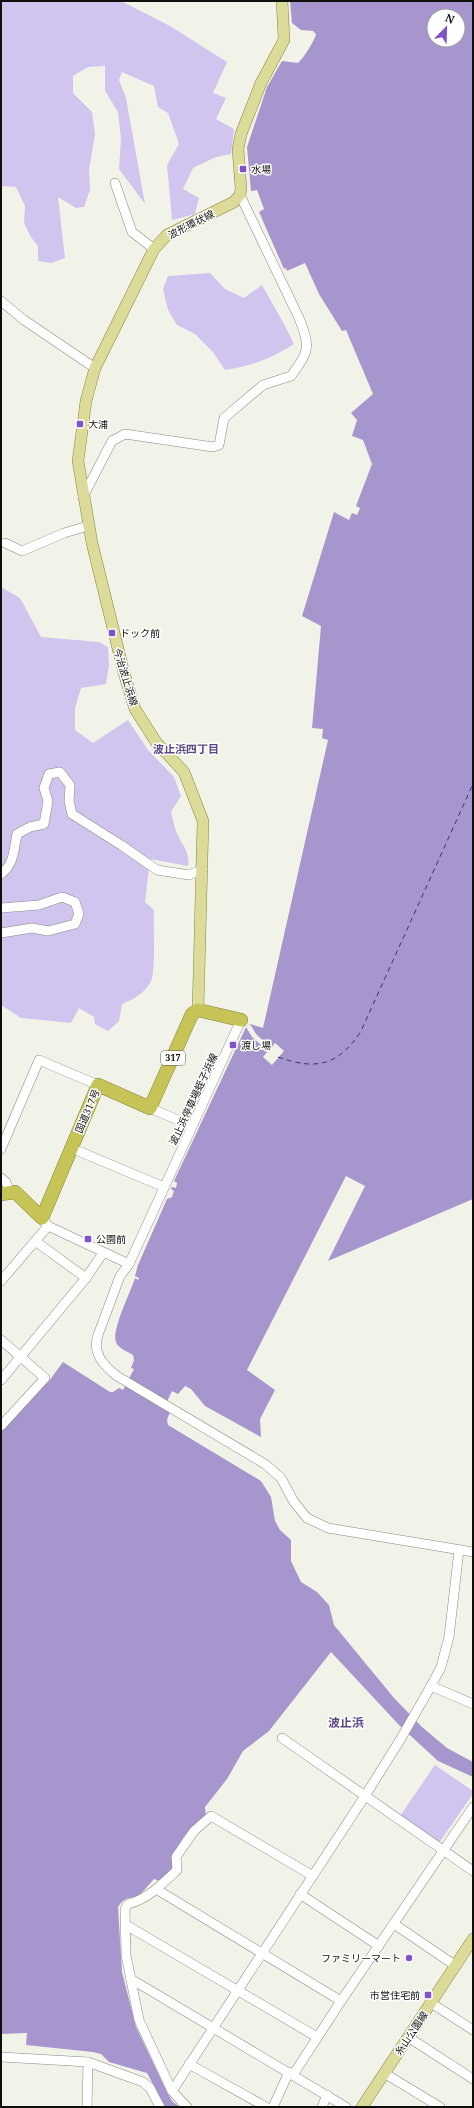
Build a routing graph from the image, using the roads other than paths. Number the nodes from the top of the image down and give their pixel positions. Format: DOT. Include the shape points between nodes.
graph roads {
  1 [pos="282,1"];
  2 [pos="115,183"];
  3 [pos="240,195"];
  4 [pos="154,249"];
  5 [pos="1,301"];
  6 [pos="95,368"];
  7 [pos="83,497"];
  8 [pos="88,526"];
  9 [pos="6,543"];
  10 [pos="203,869"];
  11 [pos="1,874"];
  12 [pos="1,908"];
  13 [pos="1,933"];
  14 [pos="198,1010"];
  15 [pos="241,1020"];
  16 [pos="98,1085"];
  17 [pos="150,1108"];
  18 [pos="192,1126"];
  19 [pos="71,1148"];
  20 [pos="1,1149"];
  21 [pos="1,1178"];
  22 [pos="164,1187"];
  23 [pos="5,1192"];
  24 [pos="45,1222"];
  25 [pos="35,1241"];
  26 [pos="103,1253"];
  27 [pos="129,1264"];
  28 [pos="86,1278"];
  29 [pos="1,1281"];
  30 [pos="1,1340"];
  31 [pos="21,1357"];
  32 [pos="1,1380"];
  33 [pos="1,1426"];
  34 [pos="459,1550"];
  35 [pos="473,1552"];
  36 [pos="431,1686"];
  37 [pos="473,1704"];
  38 [pos="282,1738"];
  39 [pos="365,1796"];
  40 [pos="473,1807"];
  41 [pos="444,1851"];
  42 [pos="473,1871"];
  43 [pos="313,1876"];
  44 [pos="156,1889"];
  45 [pos="300,1894"];
  46 [pos="394,1924"];
  47 [pos="126,1925"];
  48 [pos="473,1940"];
  49 [pos="379,1946"];
  50 [pos="261,1952"];
  51 [pos="456,1966"];
  52 [pos="131,1980"];
  53 [pos="237,1991"];
  54 [pos="341,2001"];
  55 [pos="431,2003"];
  56 [pos="214,2028"];
  57 [pos="473,2030"];
  58 [pos="317,2037"];
  59 [pos="408,2037"];
  60 [pos="1,2057"];
  61 [pos="88,2062"];
  62 [pos="189,2064"];
  63 [pos="291,2074"];
  64 [pos="384,2074"];
  65 [pos="473,2079"];
  66 [pos="172,2091"];
  67 [pos="327,2095"];
  68 [pos="87,2107"];
  69 [pos="160,2107"];
  70 [pos="187,2107"];
  71 [pos="266,2107"];
  72 [pos="273,2107"];
  73 [pos="322,2107"];
  74 [pos="346,2107"];
  75 [pos="362,2107"];
  76 [pos="440,2107"];
  1 -- 3 [label="main road" via="284,40 261,83 241,134 238,149"];
  2 -- 4 [label="street" via="132,232"];
  3 -- 4 [label="main road, 波形環状線" via="234,202 167,235"];
  3 -- 7 [label="street" via="299,318 306,334 308,350 291,376 263,385 224,418 219,445 214,447 125,434 112,441"];
  4 -- 6 [label="main road, 波形環状線"];
  5 -- 6 [label="street" via="24,320"];
  6 -- 7 [label="main road, 波形環状線" via="86,401 79,449"];
  7 -- 8 [label="main road, 今治波止浜線"];
  8 -- 9 [label="street" via="22,551"];
  8 -- 10 [label="main road, 今治波止浜線" via="135,709 156,742 184,772 203,821"];
  10 -- 11 [label="street" via="189,875 157,870 72,814 69,801 70,785 60,772 49,774 44,788 48,801 44,824 30,827 17,834 12,860 8,870"];
  10 -- 14 [label="main road, 今治波止浜線"];
  12 -- 13 [label="street" via="39,905 62,897 75,902 79,914 75,924 48,931 32,928"];
  14 -- 15 [label="highway"];
  14 -- 17 [label="highway, 317" via="192,1014"];
  15 -- 18 [label="street, 波止浜停車場蛭子浜線"];
  16 -- 17 [label="highway, 国道317号"];
  16 -- 19 [label="highway, 国道317号"];
  16 -- 20 [label="street" via="39,1060"];
  17 -- 18 [label="street"];
  18 -- 22 [label="street, 波止浜停車場蛭子浜線"];
  19 -- 22 [label="street"];
  19 -- 24 [label="highway, 国道317号"];
  21 -- 23 [label="street" via="6,1182"];
  22 -- 27 [label="street, 波止浜停車場蛭子浜線"];
  23 -- 24 [label="highway" via="15,1192"];
  24 -- 25 [label="street"];
  24 -- 26 [label="street"];
  25 -- 28 [label="street"];
  25 -- 29 [label="street"];
  26 -- 27 [label="street"];
  26 -- 28 [label="street"];
  27 -- 34 [label="street, 波止浜停車場蛭子浜線" via="120,1276 95,1343 96,1352 108,1369 265,1464 281,1478 294,1502 307,1518 328,1528"];
  28 -- 31 [label="street"];
  30 -- 31 [label="street"];
  31 -- 32 [label="street"];
  31 -- 33 [label="street" via="45,1378"];
  34 -- 35 [label="street, 波止浜停車場蛭子浜線"];
  34 -- 36 [label="street" via="449,1637 441,1668"];
  36 -- 37 [label="street"];
  36 -- 39 [label="street"];
  38 -- 39 [label="street"];
  39 -- 41 [label="street"];
  39 -- 43 [label="street"];
  40 -- 41 [label="street"];
  41 -- 42 [label="street"];
  41 -- 46 [label="street"];
  43 -- 44 [label="street" via="211,1816 194,1831 176,1857 177,1870"];
  43 -- 45 [label="street"];
  44 -- 47 [label="street" via="139,1901 128,1904 125,1909"];
  44 -- 50 [label="street"];
  45 -- 49 [label="street"];
  45 -- 50 [label="street"];
  46 -- 49 [label="street"];
  46 -- 51 [label="street"];
  47 -- 52 [label="street" via="126,1954"];
  47 -- 53 [label="street"];
  48 -- 51 [label="main road, 糸山公園線"];
  49 -- 54 [label="street"];
  50 -- 53 [label="street"];
  50 -- 54 [label="street"];
  51 -- 55 [label="main road, 糸山公園線"];
  52 -- 56 [label="street"];
  52 -- 66 [label="street" via="139,2020"];
  53 -- 56 [label="street"];
  53 -- 58 [label="street"];
  54 -- 58 [label="street"];
  55 -- 57 [label="street"];
  55 -- 59 [label="main road, 糸山公園線"];
  56 -- 62 [label="street"];
  56 -- 63 [label="street"];
  58 -- 63 [label="street"];
  59 -- 64 [label="main road, 糸山公園線"];
  59 -- 65 [label="street"];
  60 -- 61 [label="street"];
  61 -- 68 [label="street"];
  61 -- 69 [label="street" via="143,2082 150,2088"];
  62 -- 66 [label="street"];
  62 -- 71 [label="street"];
  63 -- 67 [label="street"];
  63 -- 72 [label="street"];
  64 -- 75 [label="main road, 糸山公園線"];
  64 -- 76 [label="street"];
  66 -- 70 [label="street"];
  67 -- 73 [label="street"];
  67 -- 74 [label="street"];
}
